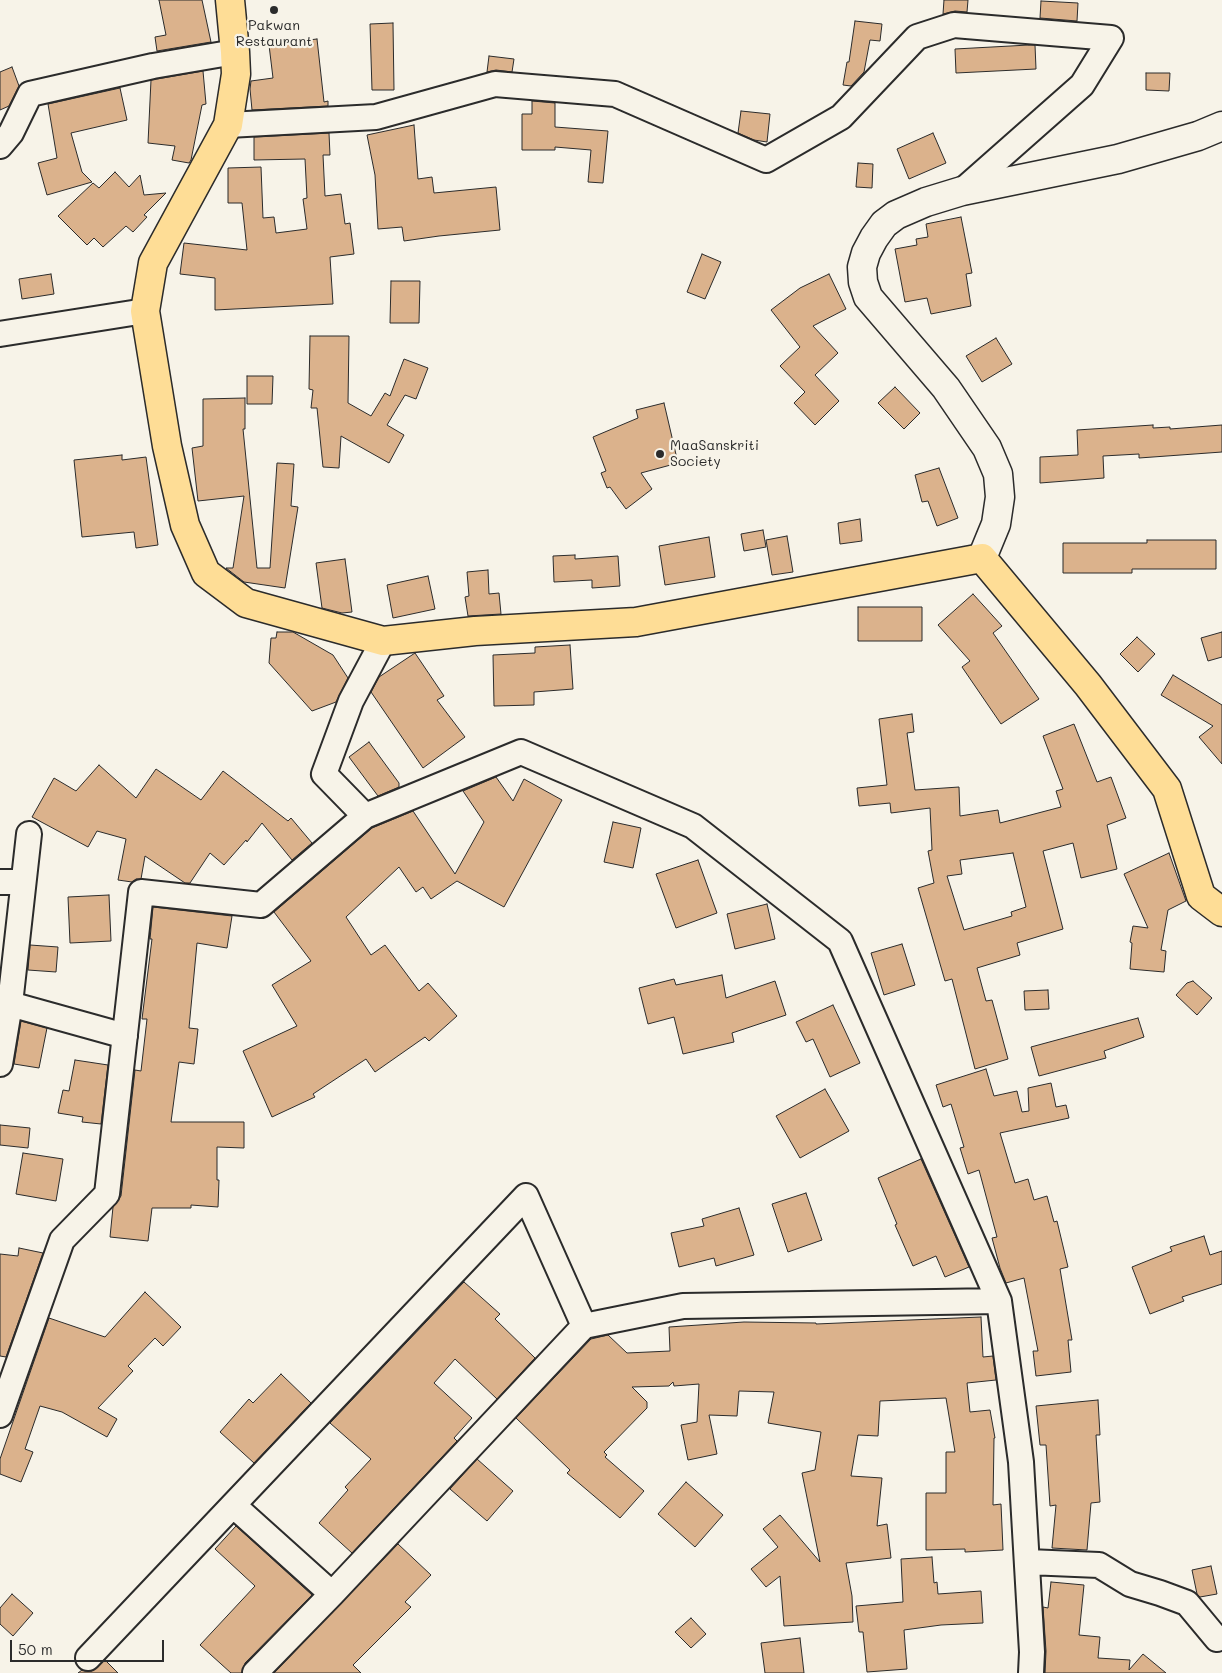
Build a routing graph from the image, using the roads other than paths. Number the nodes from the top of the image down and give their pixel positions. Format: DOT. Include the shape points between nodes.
graph roads {
  1 [pos="230,0"];
  2 [pos="235,52"];
  3 [pos="228,125"];
  4 [pos="1222,126"];
  5 [pos="0,146"];
  6 [pos="962,191"];
  7 [pos="145,311"];
  8 [pos="0,334"];
  9 [pos="982,558"];
  10 [pos="384,641"];
  11 [pos="365,816"];
  12 [pos="29,834"];
  13 [pos="0,882"];
  14 [pos="23,882"];
  15 [pos="1222,912"];
  16 [pos="6,1012"];
  17 [pos="125,1036"];
  18 [pos="0,1064"];
  19 [pos="1000,1301"];
  20 [pos="584,1326"];
  21 [pos="2,1404"];
  22 [pos="233,1505"];
  23 [pos="1028,1562"];
  24 [pos="332,1594"];
  25 [pos="1217,1639"];
  26 [pos="88,1658"];
  27 [pos="255,1673"];
  28 [pos="1031,1673"];
  1 -- 2 [label="main road"];
  2 -- 3 [label="main road" via="236,74"];
  2 -- 5 [label="street" via="153,66 30,94 11,133"];
  3 -- 6 [label="street" via="376,118 495,84 615,94 766,160 840,117 917,37 954,25 1111,38 1082,86"];
  3 -- 7 [label="main road" via="153,263"];
  4 -- 6 [label="main road" via="1118,159"];
  6 -- 9 [label="main road" via="926,202 884,224 866,253 862,267 868,297 946,388 988,448 998,474 1000,498 996,524"];
  7 -- 8 [label="street"];
  7 -- 10 [label="main road" via="167,446 183,516 206,573 246,603"];
  9 -- 10 [label="main road" via="636,622 475,631"];
  9 -- 15 [label="main road" via="1088,685 1167,789 1201,896"];
  10 -- 11 [label="street" via="351,701 324,774"];
  11 -- 17 [label="street" via="261,905 141,892"];
  11 -- 19 [label="street" via="521,752 693,826 840,941"];
  12 -- 14 [label="street"];
  13 -- 14 [label="street"];
  14 -- 16 [label="street"];
  16 -- 17 [label="street"];
  16 -- 18 [label="street"];
  17 -- 21 [label="street" via="107,1194 62,1240"];
  19 -- 20 [label="street" via="683,1306"];
  19 -- 23 [label="street" via="1021,1462"];
  20 -- 22 [label="street" via="526,1196"];
  20 -- 24 [label="street"];
  22 -- 24 [label="street"];
  22 -- 26 [label="street"];
  23 -- 25 [label="street" via="1100,1565 1130,1584 1187,1603"];
  23 -- 28 [label="street"];
  24 -- 27 [label="street"];
}
